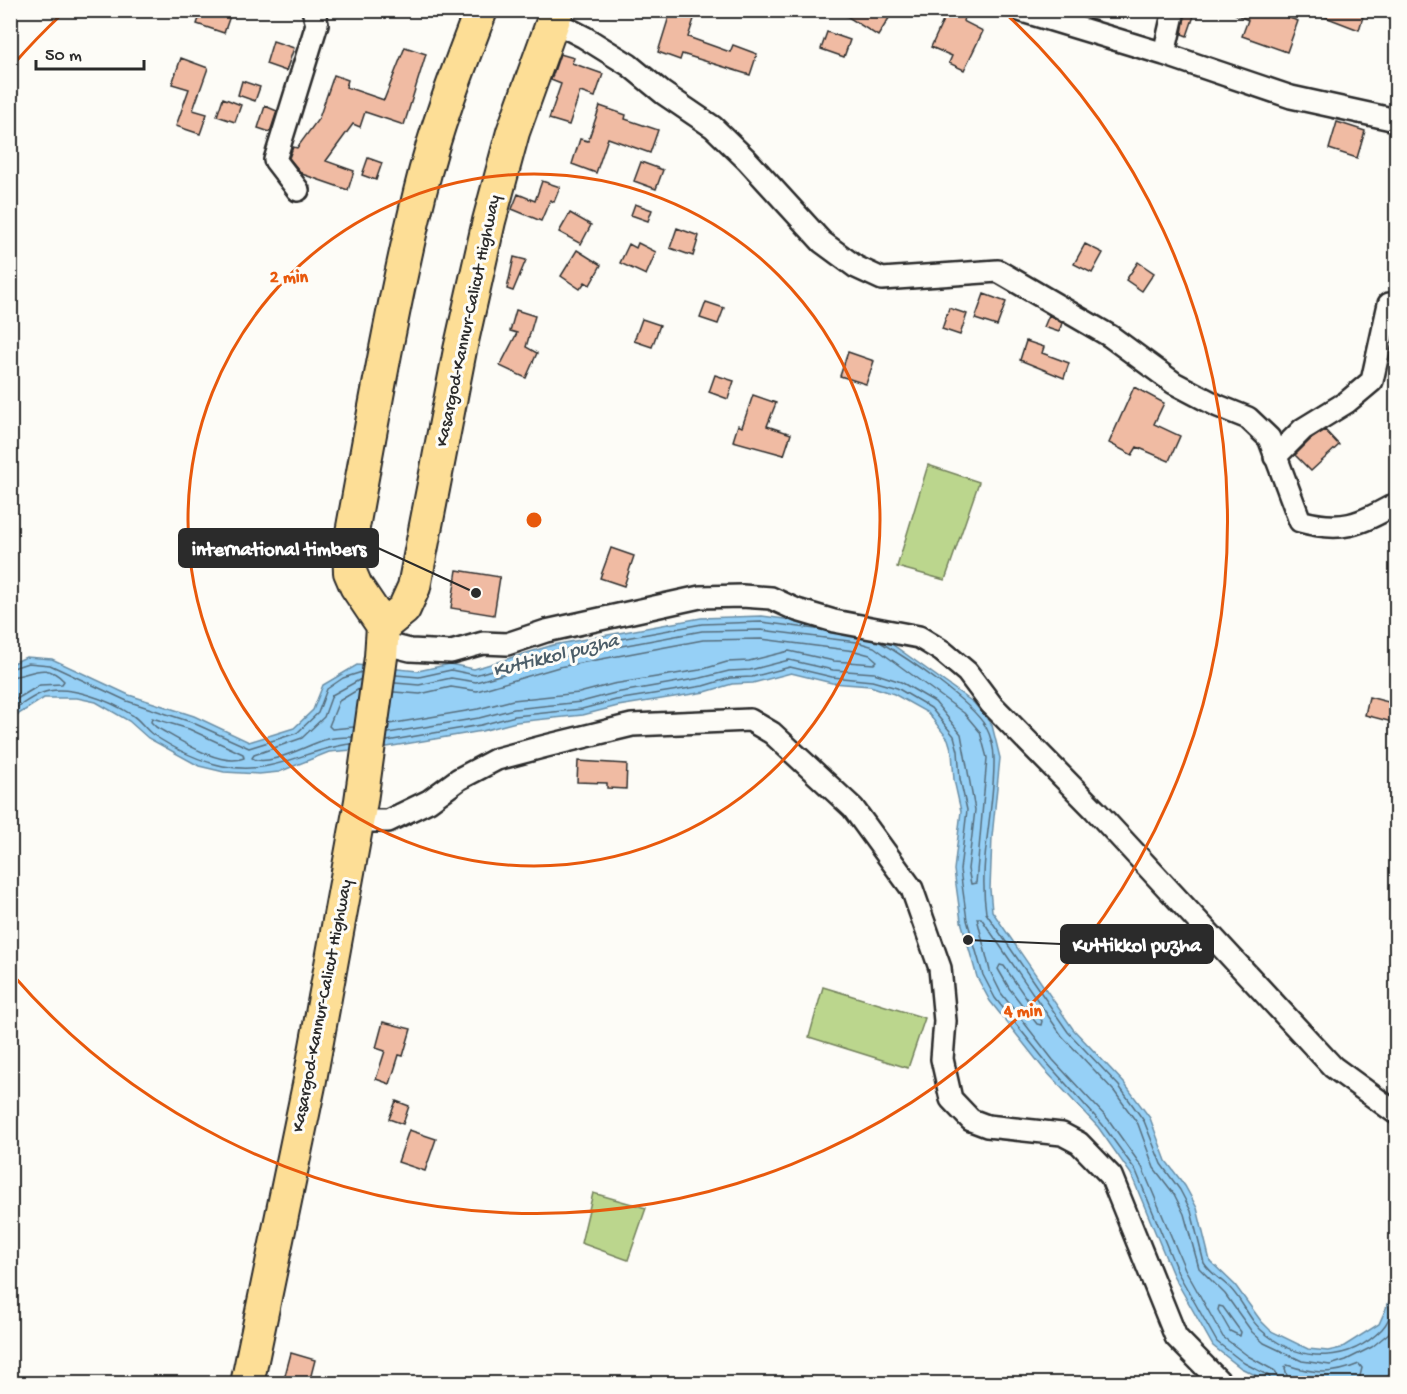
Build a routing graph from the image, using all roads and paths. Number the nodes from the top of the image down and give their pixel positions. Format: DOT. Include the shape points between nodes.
graph roads {
  1 [pos="314,10"];
  2 [pos="481,10"];
  3 [pos="1019,10"];
  4 [pos="1174,10"];
  5 [pos="555,16"];
  6 [pos="1164,54"];
  7 [pos="1396,120"];
  8 [pos="298,189"];
  9 [pos="1389,304"];
  10 [pos="1275,457"];
  11 [pos="1396,504"];
  12 [pos="382,642"];
  13 [pos="359,811"];
  14 [pos="1396,1113"];
  15 [pos="248,1383"];
  16 [pos="1222,1383"];
  1 -- 8 [label="street" via="317,24 275,160"];
  2 -- 12 [label="highway" via="420,191 349,549 350,572"];
  3 -- 6 [label="street"];
  4 -- 6 [label="street"];
  5 -- 10 [label="street" via="713,127 822,242 856,267 882,279 998,271 1110,336 1173,383 1248,418 1269,438"];
  5 -- 12 [label="highway, Kasargod-Kannur-Calicut Highway" via="513,132 489,221 414,587"];
  6 -- 7 [label="street" via="1291,97"];
  9 -- 10 [label="street" via="1372,381 1303,429"];
  10 -- 11 [label="street" via="1300,520 1327,528 1364,521"];
  12 -- 13 [label="highway, Kasargod-Kannur-Calicut Highway"];
  12 -- 14 [label="street" via="410,650 451,652 483,643 507,644 546,631 700,597 742,596 771,598 834,621 919,637 967,672 991,704 1095,810 1333,1067"];
  13 -- 15 [label="highway, Kasargod-Kannur-Calicut Highway" via="309,1085"];
  13 -- 16 [label="street" via="388,821 497,759 632,725 750,720 772,734 853,808 912,889 940,968 945,1022 942,1059 951,1099 971,1120 987,1126 1062,1134 1093,1156 1111,1176 1176,1337"];
}
